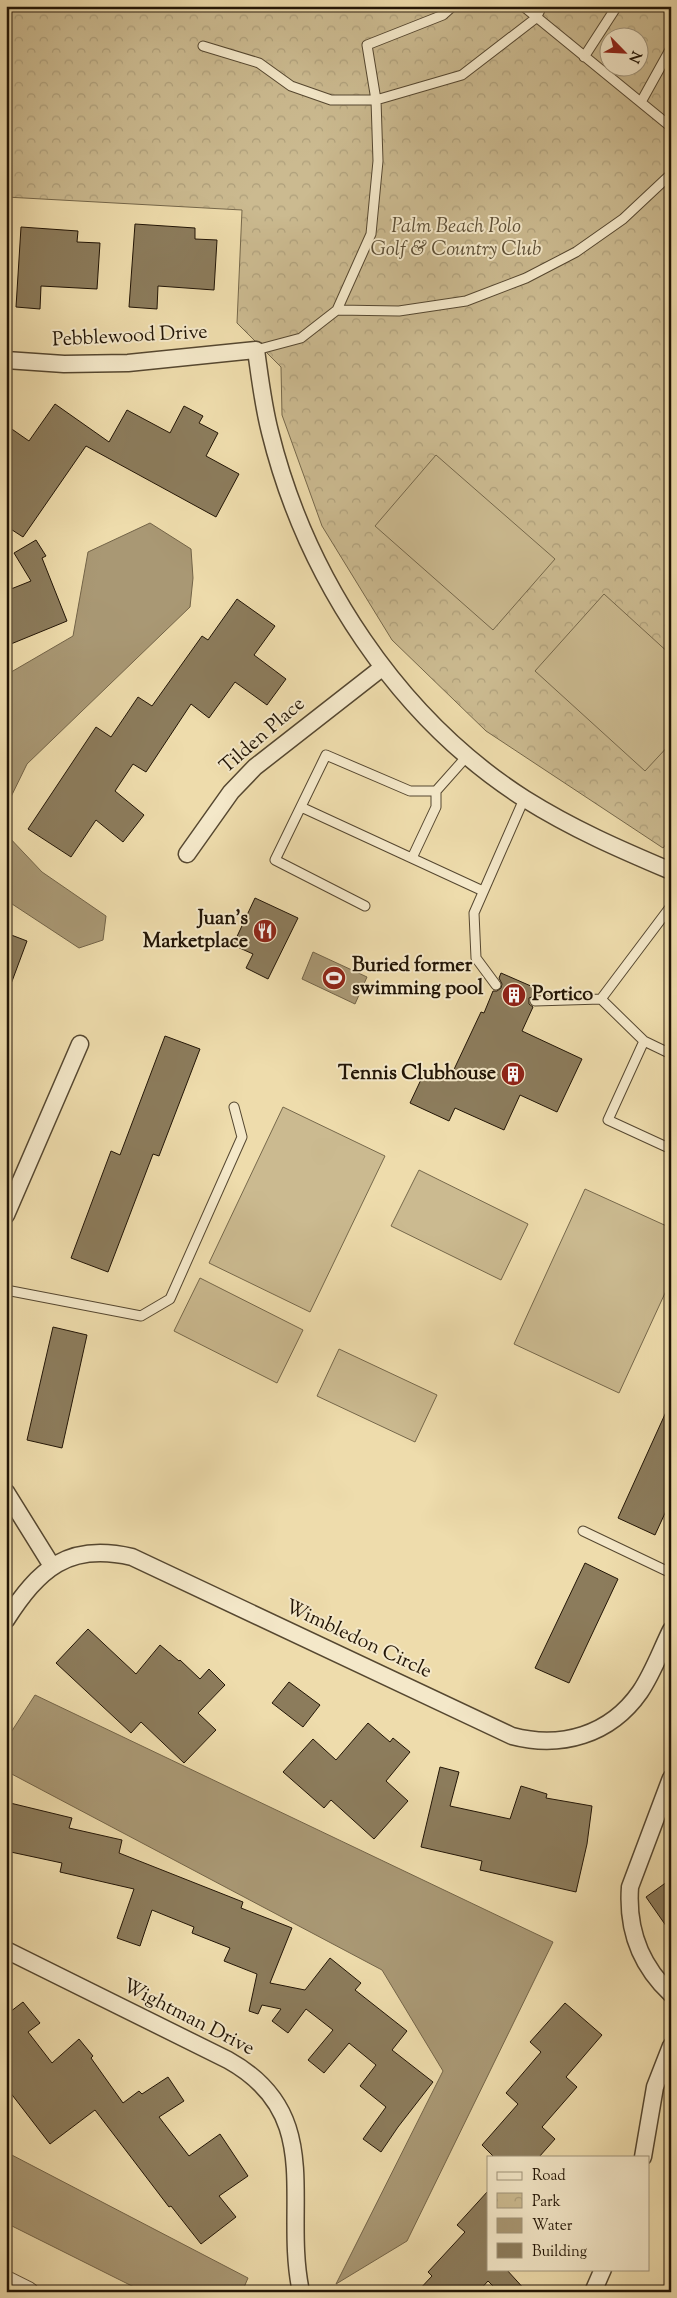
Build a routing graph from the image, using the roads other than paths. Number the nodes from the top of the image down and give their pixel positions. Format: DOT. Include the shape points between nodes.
graph roads {
  1 [pos="453,6"];
  2 [pos="523,6"];
  3 [pos="542,6"];
  4 [pos="617,6"];
  5 [pos="536,18"];
  6 [pos="203,46"];
  7 [pos="671,48"];
  8 [pos="584,57"];
  9 [pos="376,100"];
  10 [pos="641,102"];
  11 [pos="671,127"];
  12 [pos="671,174"];
  13 [pos="337,310"];
  14 [pos="256,350"];
  15 [pos="6,360"];
  16 [pos="383,666"];
  17 [pos="468,755"];
  18 [pos="436,791"];
  19 [pos="524,798"];
  20 [pos="301,806"];
  21 [pos="187,854"];
  22 [pos="412,858"];
  23 [pos="671,871"];
  24 [pos="483,892"];
  25 [pos="366,906"];
  26 [pos="671,906"];
  27 [pos="496,985"];
  28 [pos="601,999"];
  29 [pos="535,1001"];
  30 [pos="644,1041"];
  31 [pos="80,1044"];
  32 [pos="671,1054"];
  33 [pos="234,1107"];
  34 [pos="671,1149"];
  35 [pos="6,1215"];
  36 [pos="6,1290"];
  37 [pos="6,1492"];
  38 [pos="583,1531"];
  39 [pos="52,1566"];
  40 [pos="671,1573"];
  41 [pos="6,1620"];
  42 [pos="671,1630"];
  43 [pos="671,1778"];
  44 [pos="6,1950"];
  45 [pos="671,1994"];
  46 [pos="671,2046"];
  47 [pos="642,2156"];
  48 [pos="603,2270"];
  49 [pos="6,2281"];
  50 [pos="28,2292"];
  51 [pos="301,2292"];
  52 [pos="592,2292"];
  1 -- 9 [label="lane" via="443,15 367,45"];
  2 -- 5 [label="lane"];
  3 -- 5 [label="lane"];
  4 -- 8 [label="lane"];
  5 -- 8 [label="lane"];
  5 -- 9 [label="lane" via="462,75"];
  6 -- 9 [label="lane" via="259,63 291,86 331,100"];
  7 -- 10 [label="lane"];
  8 -- 10 [label="lane"];
  9 -- 13 [label="lane" via="378,161 371,234"];
  10 -- 11 [label="lane"];
  12 -- 13 [label="lane" via="623,219 576,252 526,278 466,301 399,311"];
  13 -- 14 [label="lane" via="302,338"];
  14 -- 15 [label="street, Pebblewood Drive" via="128,363 64,364"];
  14 -- 16 [label="street" via="270,432 294,510 350,621"];
  16 -- 17 [label="street" via="424,714"];
  16 -- 21 [label="street, Tilden Place" via="255,767 230,792"];
  17 -- 18 [label="lane"];
  17 -- 19 [label="street"];
  18 -- 20 [label="lane" via="410,791 326,755"];
  18 -- 22 [label="lane" via="436,807"];
  19 -- 23 [label="street" via="589,836"];
  19 -- 24 [label="lane"];
  20 -- 22 [label="lane"];
  20 -- 25 [label="lane" via="275,860"];
  22 -- 24 [label="lane"];
  24 -- 27 [label="lane" via="474,913 476,958"];
  26 -- 28 [label="lane"];
  28 -- 29 [label="lane"];
  28 -- 30 [label="lane"];
  30 -- 32 [label="lane"];
  30 -- 34 [label="lane" via="608,1120"];
  31 -- 35 [label="street"];
  33 -- 36 [label="lane" via="242,1137 170,1299 141,1316"];
  37 -- 39 [label="street"];
  38 -- 40 [label="lane"];
  39 -- 41 [label="street, Wimbledon Circle" via="31,1584"];
  39 -- 42 [label="street, Wimbledon Circle" via="83,1554 116,1553 132,1557 512,1736 541,1742 585,1735 622,1712 641,1690"];
  43 -- 45 [label="street" via="630,1887 629,1902 637,1947 651,1973"];
  44 -- 51 [label="street, Wightman Drive" via="228,2060 265,2088 282,2113 292,2142"];
  46 -- 47 [label="street" via="655,2086"];
  48 -- 52 [label="street"];
  49 -- 50 [label="street"];
}
